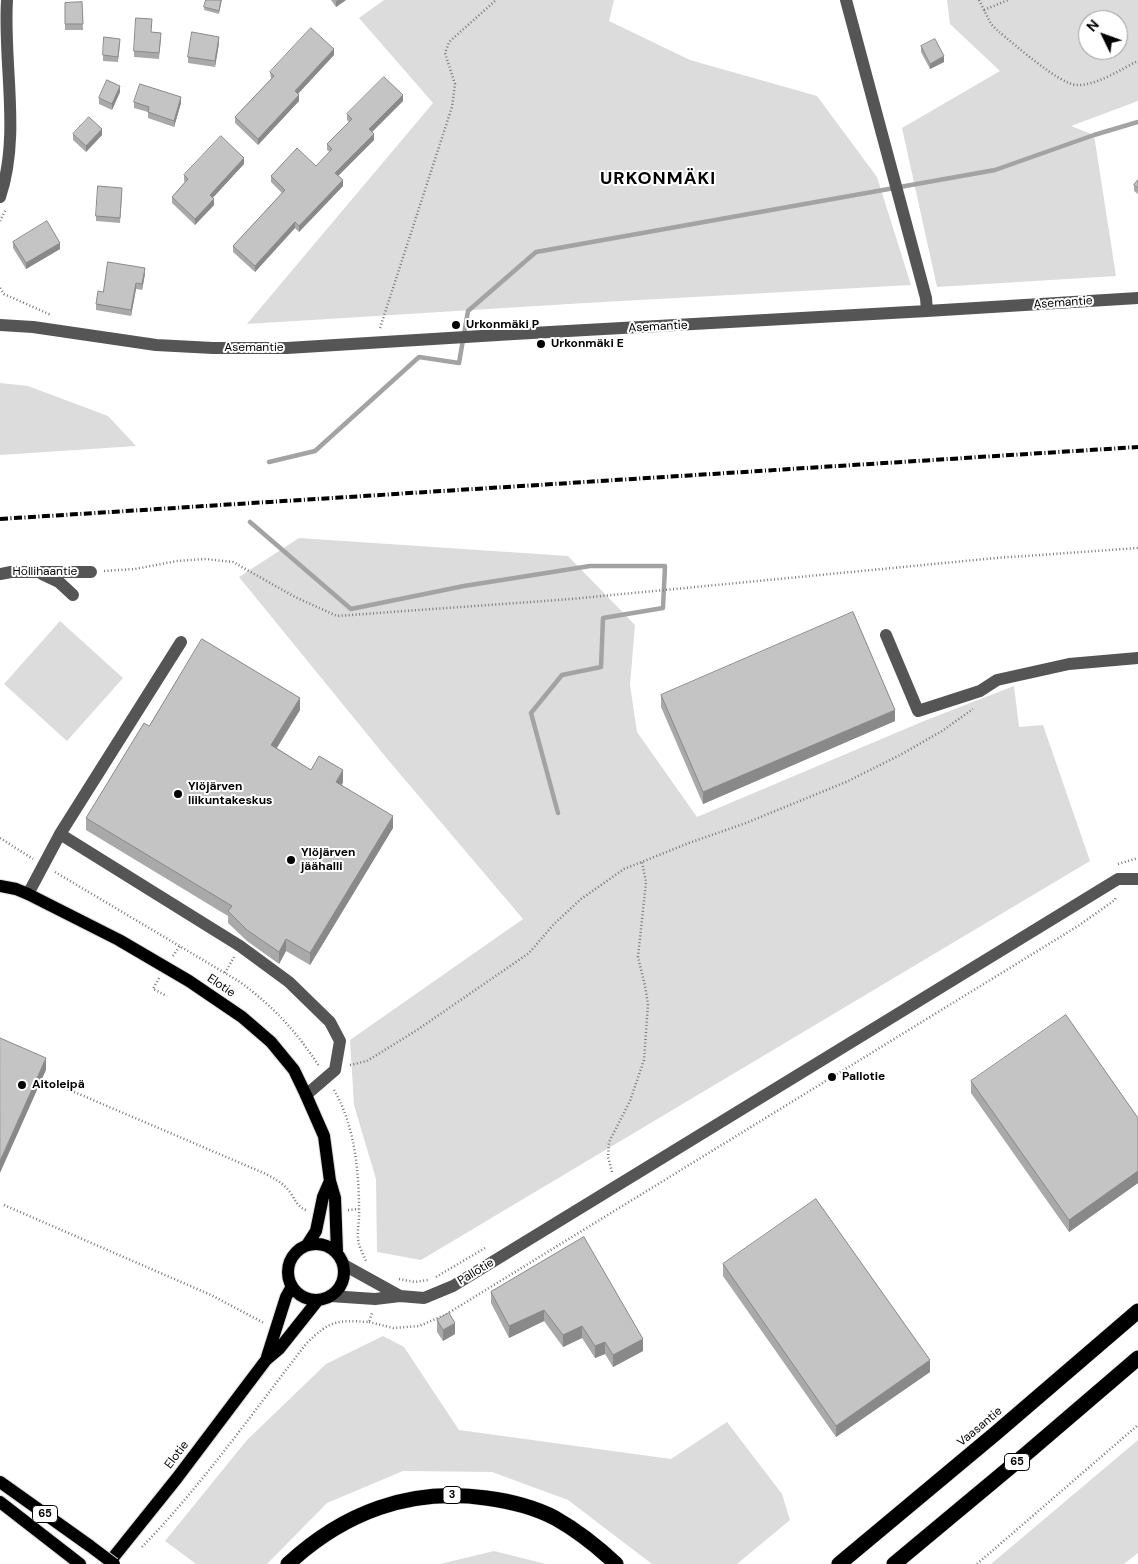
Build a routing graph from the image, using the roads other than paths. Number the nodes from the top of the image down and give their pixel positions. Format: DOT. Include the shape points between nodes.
graph roads {
  1 [pos="7,0"];
  2 [pos="846,0"];
  3 [pos="5,109"];
  4 [pos="0,197"];
  5 [pos="1138,298"];
  6 [pos="927,312"];
  7 [pos="0,324"];
  8 [pos="38,572"];
  9 [pos="91,572"];
  10 [pos="0,574"];
  11 [pos="73,595"];
  12 [pos="886,635"];
  13 [pos="181,642"];
  14 [pos="1138,658"];
  15 [pos="60,834"];
  16 [pos="0,876"];
  17 [pos="1138,879"];
  18 [pos="0,886"];
  19 [pos="16,889"];
  20 [pos="28,894"];
  21 [pos="306,1094"];
  22 [pos="330,1181"];
  23 [pos="307,1245"];
  24 [pos="337,1252"];
  25 [pos="344,1265"];
  26 [pos="292,1286"];
  27 [pos="400,1296"];
  28 [pos="324,1298"];
  29 [pos="1138,1311"];
  30 [pos="1138,1358"];
  31 [pos="266,1360"];
  32 [pos="0,1482"];
  33 [pos="0,1502"];
  34 [pos="78,1563"];
  35 [pos="108,1564"];
  36 [pos="114,1564"];
  37 [pos="288,1564"];
  38 [pos="616,1564"];
  39 [pos="839,1564"];
  40 [pos="894,1564"];
  1 -- 3 [label="street" via="8,84"];
  2 -- 6 [label="street" via="926,298"];
  3 -- 4 [label="street" via="8,166"];
  5 -- 6 [label="street, Asemantie"];
  6 -- 7 [label="street, Asemantie" via="287,348 156,346"];
  8 -- 9 [label="street, Hollihaantie"];
  8 -- 10 [label="street, Hollihaantie"];
  8 -- 11 [label="street" via="59,582"];
  12 -- 14 [label="street" via="918,711 980,691 997,680 1069,664"];
  13 -- 15 [label="street"];
  15 -- 20 [label="street"];
  15 -- 21 [label="street" via="216,930 289,982 330,1022 340,1041 331,1074"];
  16 -- 19 [label="main road, Elotie"];
  17 -- 27 [label="street, Pallotie" via="1118,879 453,1286 424,1298"];
  18 -- 19 [label="main road, Elotie"];
  19 -- 20 [label="main road, Elotie"];
  20 -- 21 [label="main road, Elotie" via="127,944 242,1017 288,1062"];
  21 -- 22 [label="main road, Elotie" via="324,1136"];
  22 -- 23 [label="main road, Elotie" via="316,1231"];
  22 -- 24 [label="main road, Elotie" via="335,1198"];
  23 -- 24 [label="main road" via="322,1244"];
  23 -- 26 [label="main road" via="290,1260 288,1278"];
  24 -- 25 [label="main road"];
  25 -- 27 [label="street, Pallotie"];
  25 -- 28 [label="main road" via="343,1281 338,1289"];
  26 -- 28 [label="main road" via="306,1298"];
  26 -- 31 [label="main road, Elotie"];
  27 -- 28 [label="street, Pallotie"];
  28 -- 31 [label="main road, Elotie"];
  29 -- 39 [label="highway, Vaasantie"];
  30 -- 40 [label="highway, 65"];
  31 -- 35 [label="main road, Elotie"];
  32 -- 36 [label="main road, 65, bridge"];
  33 -- 34 [label="main road, 65"];
  37 -- 38 [label="highway, 3" via="326,1532 361,1514 394,1502 443,1495 502,1500 553,1517 597,1546"];
}
